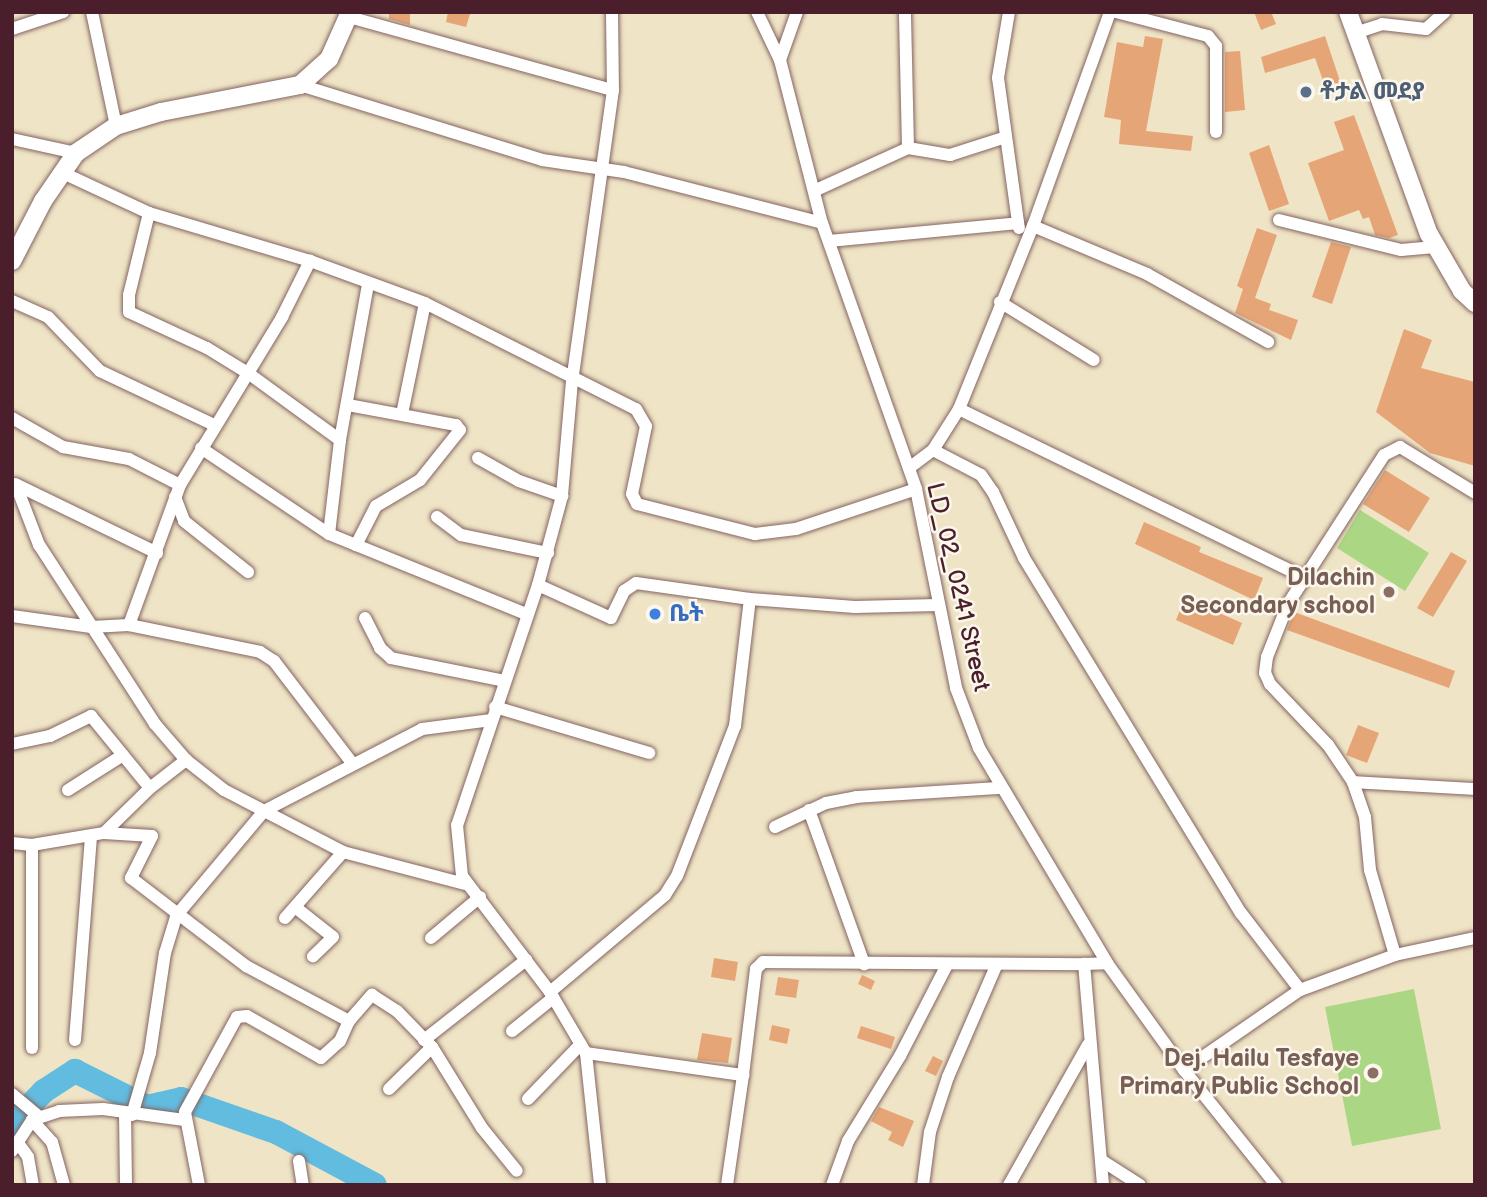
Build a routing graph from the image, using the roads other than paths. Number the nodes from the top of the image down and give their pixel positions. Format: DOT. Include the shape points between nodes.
graph roads {
  1 [pos="63,12"];
  2 [pos="92,12"];
  3 [pos="612,12"];
  4 [pos="757,12"];
  5 [pos="797,12"];
  6 [pos="905,12"];
  7 [pos="1009,12"];
  8 [pos="1110,12"];
  9 [pos="1115,12"];
  10 [pos="1348,12"];
  11 [pos="1445,12"];
  12 [pos="350,15"];
  13 [pos="12,29"];
  14 [pos="1354,33"];
  15 [pos="780,60"];
  16 [pos="300,85"];
  17 [pos="612,90"];
  18 [pos="116,126"];
  19 [pos="1216,132"];
  20 [pos="1003,138"];
  21 [pos="12,139"];
  22 [pos="908,148"];
  23 [pos="76,153"];
  24 [pos="600,169"];
  25 [pos="61,172"];
  26 [pos="816,190"];
  27 [pos="149,213"];
  28 [pos="1279,220"];
  29 [pos="822,223"];
  30 [pos="1018,223"];
  31 [pos="1033,226"];
  32 [pos="829,241"];
  33 [pos="1023,244"];
  34 [pos="1435,247"];
  35 [pos="12,261"];
  36 [pos="310,261"];
  37 [pos="368,284"];
  38 [pos="12,301"];
  39 [pos="1000,302"];
  40 [pos="425,303"];
  41 [pos="1475,303"];
  42 [pos="1268,342"];
  43 [pos="1094,360"];
  44 [pos="248,373"];
  45 [pos="572,381"];
  46 [pos="348,405"];
  47 [pos="959,409"];
  48 [pos="402,414"];
  49 [pos="12,418"];
  50 [pos="214,425"];
  51 [pos="340,440"];
  52 [pos="201,449"];
  53 [pos="933,450"];
  54 [pos="478,458"];
  55 [pos="909,468"];
  56 [pos="14,483"];
  57 [pos="916,489"];
  58 [pos="177,491"];
  59 [pos="1475,493"];
  60 [pos="562,496"];
  61 [pos="438,517"];
  62 [pos="329,534"];
  63 [pos="356,545"];
  64 [pos="157,553"];
  65 [pos="548,553"];
  66 [pos="248,572"];
  67 [pos="1307,579"];
  68 [pos="538,585"];
  69 [pos="750,599"];
  70 [pos="937,605"];
  71 [pos="526,614"];
  72 [pos="12,616"];
  73 [pos="365,618"];
  74 [pos="129,625"];
  75 [pos="92,627"];
  76 [pos="505,681"];
  77 [pos="493,714"];
  78 [pos="12,744"];
  79 [pos="649,753"];
  80 [pos="123,755"];
  81 [pos="187,760"];
  82 [pos="352,763"];
  83 [pos="1353,782"];
  84 [pos="150,788"];
  85 [pos="1000,788"];
  86 [pos="1475,789"];
  87 [pos="68,790"];
  88 [pos="809,810"];
  89 [pos="264,811"];
  90 [pos="775,827"];
  91 [pos="97,835"];
  92 [pos="12,843"];
  93 [pos="32,845"];
  94 [pos="343,852"];
  95 [pos="469,885"];
  96 [pos="480,897"];
  97 [pos="295,907"];
  98 [pos="176,916"];
  99 [pos="285,918"];
  100 [pos="431,938"];
  101 [pos="1475,938"];
  102 [pos="1395,955"];
  103 [pos="313,956"];
  104 [pos="526,960"];
  105 [pos="1107,963"];
  106 [pos="864,964"];
  107 [pos="997,964"];
  108 [pos="1084,964"];
  109 [pos="947,965"];
  110 [pos="1300,990"];
  111 [pos="552,995"];
  112 [pos="349,1021"];
  113 [pos="512,1031"];
  114 [pos="75,1040"];
  115 [pos="428,1043"];
  116 [pos="1089,1045"];
  117 [pos="32,1048"];
  118 [pos="584,1048"];
  119 [pos="1184,1070"];
  120 [pos="743,1075"];
  121 [pos="389,1089"];
  122 [pos="14,1095"];
  123 [pos="528,1099"];
  124 [pos="131,1106"];
  125 [pos="35,1116"];
  126 [pos="184,1120"];
  127 [pos="15,1147"];
  128 [pos="1101,1160"];
  129 [pos="299,1161"];
  130 [pos="517,1171"];
  131 [pos="33,1185"];
  132 [pos="64,1185"];
  133 [pos="126,1185"];
  134 [pos="199,1185"];
  135 [pos="303,1185"];
  136 [pos="600,1185"];
  137 [pos="727,1185"];
  138 [pos="832,1185"];
  139 [pos="923,1185"];
  140 [pos="1009,1185"];
  141 [pos="1102,1185"];
  142 [pos="1140,1185"];
  143 [pos="1276,1185"];
  1 -- 13 [label="street"];
  2 -- 18 [label="street"];
  3 -- 17 [label="street"];
  4 -- 15 [label="street, LD_02_0241 Street"];
  5 -- 15 [label="street"];
  6 -- 22 [label="street"];
  7 -- 20 [label="street" via="998,70"];
  8 -- 31 [label="street"];
  9 -- 19 [label="street" via="1208,36 1216,46"];
  10 -- 14 [label="main road"];
  11 -- 14 [label="street" via="1426,29 1382,24"];
  12 -- 16 [label="main road" via="329,60"];
  12 -- 17 [label="street"];
  14 -- 34 [label="main road"];
  15 -- 26 [label="street, LD_02_0241 Street"];
  16 -- 18 [label="main road" via="161,112"];
  16 -- 24 [label="street" via="542,160"];
  17 -- 24 [label="street"];
  18 -- 23 [label="main road"];
  20 -- 22 [label="street" via="950,155"];
  20 -- 30 [label="street"];
  21 -- 23 [label="street"];
  22 -- 26 [label="street"];
  23 -- 25 [label="main road"];
  24 -- 29 [label="street"];
  24 -- 45 [label="street"];
  25 -- 27 [label="street"];
  25 -- 35 [label="main road"];
  26 -- 29 [label="street, LD_02_0241 Street"];
  27 -- 36 [label="street"];
  27 -- 44 [label="street" via="129,312 207,348"];
  28 -- 34 [label="street" via="1401,250"];
  29 -- 32 [label="street, LD_02_0241 Street"];
  30 -- 32 [label="street"];
  30 -- 33 [label="street"];
  31 -- 33 [label="street"];
  31 -- 42 [label="street" via="1147,274"];
  32 -- 55 [label="street, LD_02_0241 Street"];
  33 -- 39 [label="street"];
  34 -- 41 [label="main road"];
  36 -- 37 [label="street"];
  36 -- 44 [label="street"];
  37 -- 40 [label="street"];
  37 -- 46 [label="street"];
  38 -- 50 [label="street" via="48,317 100,371"];
  39 -- 43 [label="street"];
  39 -- 47 [label="street"];
  40 -- 45 [label="street"];
  40 -- 48 [label="street"];
  44 -- 50 [label="street"];
  44 -- 51 [label="street"];
  45 -- 57 [label="street" via="636,409 643,417 646,426 632,494 637,504 755,534 796,529"];
  45 -- 60 [label="street"];
  46 -- 48 [label="street"];
  46 -- 51 [label="street"];
  47 -- 53 [label="street"];
  47 -- 67 [label="street"];
  48 -- 63 [label="street" via="456,425 460,430 420,480 376,506"];
  49 -- 58 [label="street" via="62,447 129,459"];
  50 -- 52 [label="street"];
  51 -- 62 [label="street"];
  52 -- 58 [label="street"];
  52 -- 62 [label="street"];
  53 -- 55 [label="street"];
  53 -- 110 [label="street" via="981,475 993,492 1024,558 1241,913"];
  54 -- 60 [label="street" via="519,481"];
  55 -- 57 [label="street, LD_02_0241 Street"];
  56 -- 64 [label="street"];
  56 -- 75 [label="street" via="40,545"];
  57 -- 70 [label="street, LD_02_0241 Street"];
  58 -- 64 [label="street"];
  58 -- 66 [label="street" via="184,521"];
  59 -- 67 [label="street" via="1400,447 1392,448"];
  60 -- 65 [label="street"];
  61 -- 65 [label="street" via="461,534"];
  62 -- 63 [label="street"];
  63 -- 71 [label="street"];
  64 -- 74 [label="street"];
  65 -- 68 [label="street"];
  67 -- 83 [label="street" via="1288,604 1265,673"];
  68 -- 69 [label="street" via="611,618 625,591 636,583"];
  68 -- 71 [label="street"];
  69 -- 70 [label="street" via="855,607"];
  69 -- 111 [label="street" via="732,737 677,876 665,895"];
  70 -- 85 [label="street, LD_02_0241 Street" via="956,688"];
  71 -- 76 [label="street"];
  72 -- 75 [label="street"];
  73 -- 76 [label="street" via="380,648 391,658"];
  74 -- 75 [label="street"];
  74 -- 82 [label="street" via="260,652 274,661"];
  75 -- 81 [label="street" via="155,724"];
  76 -- 77 [label="street"];
  77 -- 79 [label="street"];
  77 -- 82 [label="street" via="422,729"];
  77 -- 95 [label="street" via="457,825 459,865"];
  78 -- 80 [label="street" via="50,736 91,716"];
  80 -- 84 [label="street"];
  80 -- 87 [label="street"];
  81 -- 84 [label="street"];
  81 -- 89 [label="street" via="224,790"];
  82 -- 89 [label="street"];
  83 -- 86 [label="street"];
  83 -- 102 [label="street" via="1365,817 1370,870"];
  84 -- 91 [label="street"];
  85 -- 88 [label="street" via="856,797"];
  85 -- 105 [label="street, LD_02_0241 Street"];
  88 -- 90 [label="street"];
  88 -- 106 [label="street"];
  89 -- 94 [label="street"];
  89 -- 98 [label="street"];
  91 -- 93 [label="street"];
  91 -- 98 [label="street" via="152,836 131,878"];
  91 -- 114 [label="street"];
  92 -- 93 [label="street"];
  93 -- 117 [label="street"];
  94 -- 95 [label="street"];
  94 -- 97 [label="street"];
  95 -- 96 [label="street"];
  96 -- 100 [label="street"];
  96 -- 104 [label="street"];
  97 -- 99 [label="street"];
  97 -- 103 [label="street" via="333,937"];
  98 -- 112 [label="street" via="246,966"];
  98 -- 124 [label="street" via="165,953 150,1053"];
  101 -- 102 [label="street"];
  102 -- 110 [label="street"];
  104 -- 111 [label="street"];
  104 -- 115 [label="street"];
  105 -- 108 [label="street"];
  105 -- 119 [label="street, LD_02_0241 Street"];
  106 -- 109 [label="street"];
  106 -- 120 [label="street" via="775,961 759,965"];
  107 -- 108 [label="street"];
  107 -- 109 [label="street"];
  107 -- 139 [label="street" via="944,1087 930,1132"];
  108 -- 116 [label="street"];
  109 -- 138 [label="street" via="900,1056 848,1141"];
  110 -- 119 [label="street"];
  111 -- 113 [label="street"];
  111 -- 118 [label="street"];
  112 -- 115 [label="street" via="368,998 376,996"];
  112 -- 126 [label="street" via="340,1041 321,1058 241,1014 195,1088"];
  115 -- 121 [label="street"];
  115 -- 130 [label="street" via="482,1128"];
  116 -- 128 [label="street"];
  116 -- 140 [label="street"];
  118 -- 120 [label="street"];
  118 -- 123 [label="street"];
  118 -- 136 [label="street"];
  119 -- 143 [label="street, LD_02_0241 Street"];
  120 -- 137 [label="street"];
  122 -- 125 [label="street"];
  124 -- 125 [label="street"];
  124 -- 126 [label="street"];
  124 -- 133 [label="street"];
  125 -- 127 [label="street"];
  125 -- 132 [label="street" via="52,1142"];
  126 -- 134 [label="street"];
  127 -- 131 [label="street" via="28,1157"];
  128 -- 141 [label="street"];
  128 -- 142 [label="street"];
  129 -- 135 [label="street"];
}
